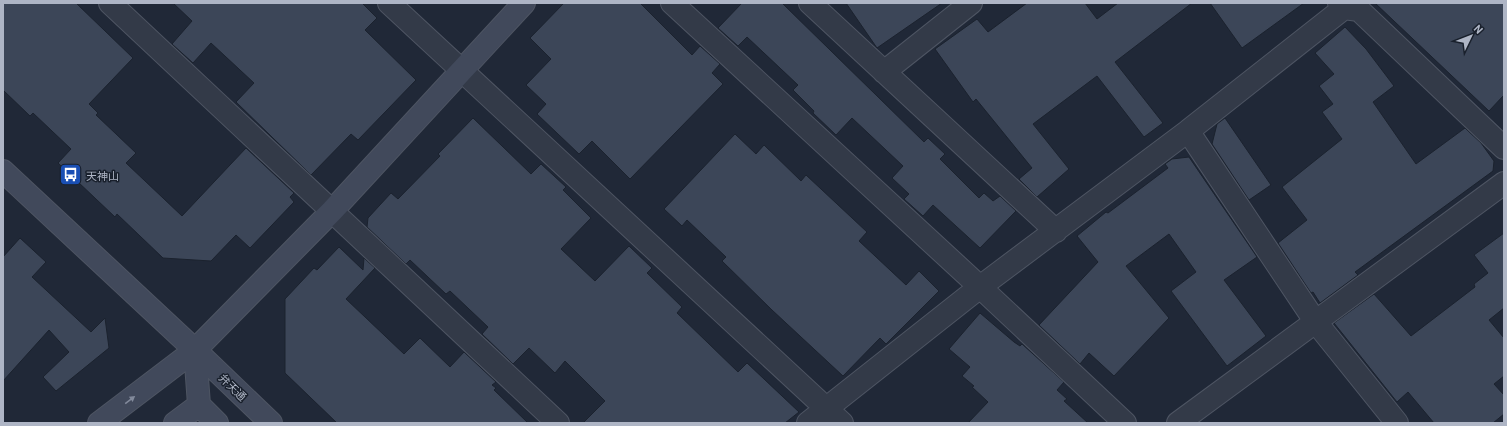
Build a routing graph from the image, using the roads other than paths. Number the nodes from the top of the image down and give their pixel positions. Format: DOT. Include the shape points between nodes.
graph roads {
  1 [pos="110,3"];
  2 [pos="389,3"];
  3 [pos="524,3"];
  4 [pos="672,3"];
  5 [pos="810,3"];
  6 [pos="971,3"];
  7 [pos="1352,6"];
  8 [pos="462,71"];
  9 [pos="884,72"];
  10 [pos="1188,131"];
  11 [pos="1504,148"];
  12 [pos="3,171"];
  13 [pos="1504,183"];
  14 [pos="332,211"];
  15 [pos="1056,231"];
  16 [pos="980,287"];
  17 [pos="1314,321"];
  18 [pos="195,350"];
  19 [pos="199,405"];
  20 [pos="834,416"];
  21 [pos="99,423"];
  22 [pos="175,423"];
  23 [pos="217,423"];
  24 [pos="271,423"];
  25 [pos="558,423"];
  26 [pos="808,423"];
  27 [pos="1126,423"];
  28 [pos="1178,423"];
  29 [pos="1397,423"];
  1 -- 14 [label="street"];
  2 -- 8 [label="street"];
  3 -- 8 [label="street"];
  4 -- 16 [label="street"];
  5 -- 9 [label="street"];
  6 -- 9 [label="street"];
  7 -- 10 [label="street"];
  7 -- 11 [label="street"];
  8 -- 14 [label="street"];
  8 -- 20 [label="street"];
  9 -- 15 [label="street"];
  10 -- 15 [label="street"];
  10 -- 17 [label="street"];
  12 -- 18 [label="street, 弁天通"];
  13 -- 17 [label="street"];
  14 -- 18 [label="street"];
  14 -- 25 [label="street"];
  15 -- 16 [label="street"];
  16 -- 20 [label="street"];
  16 -- 27 [label="street"];
  17 -- 28 [label="street"];
  17 -- 29 [label="street"];
  18 -- 19 [label="street"];
  21 -- 18 [label="street, one-way"];
  18 -- 24 [label="street, 弁天通"];
  19 -- 22 [label="street"];
  19 -- 23 [label="street"];
  20 -- 26 [label="street"];
}
